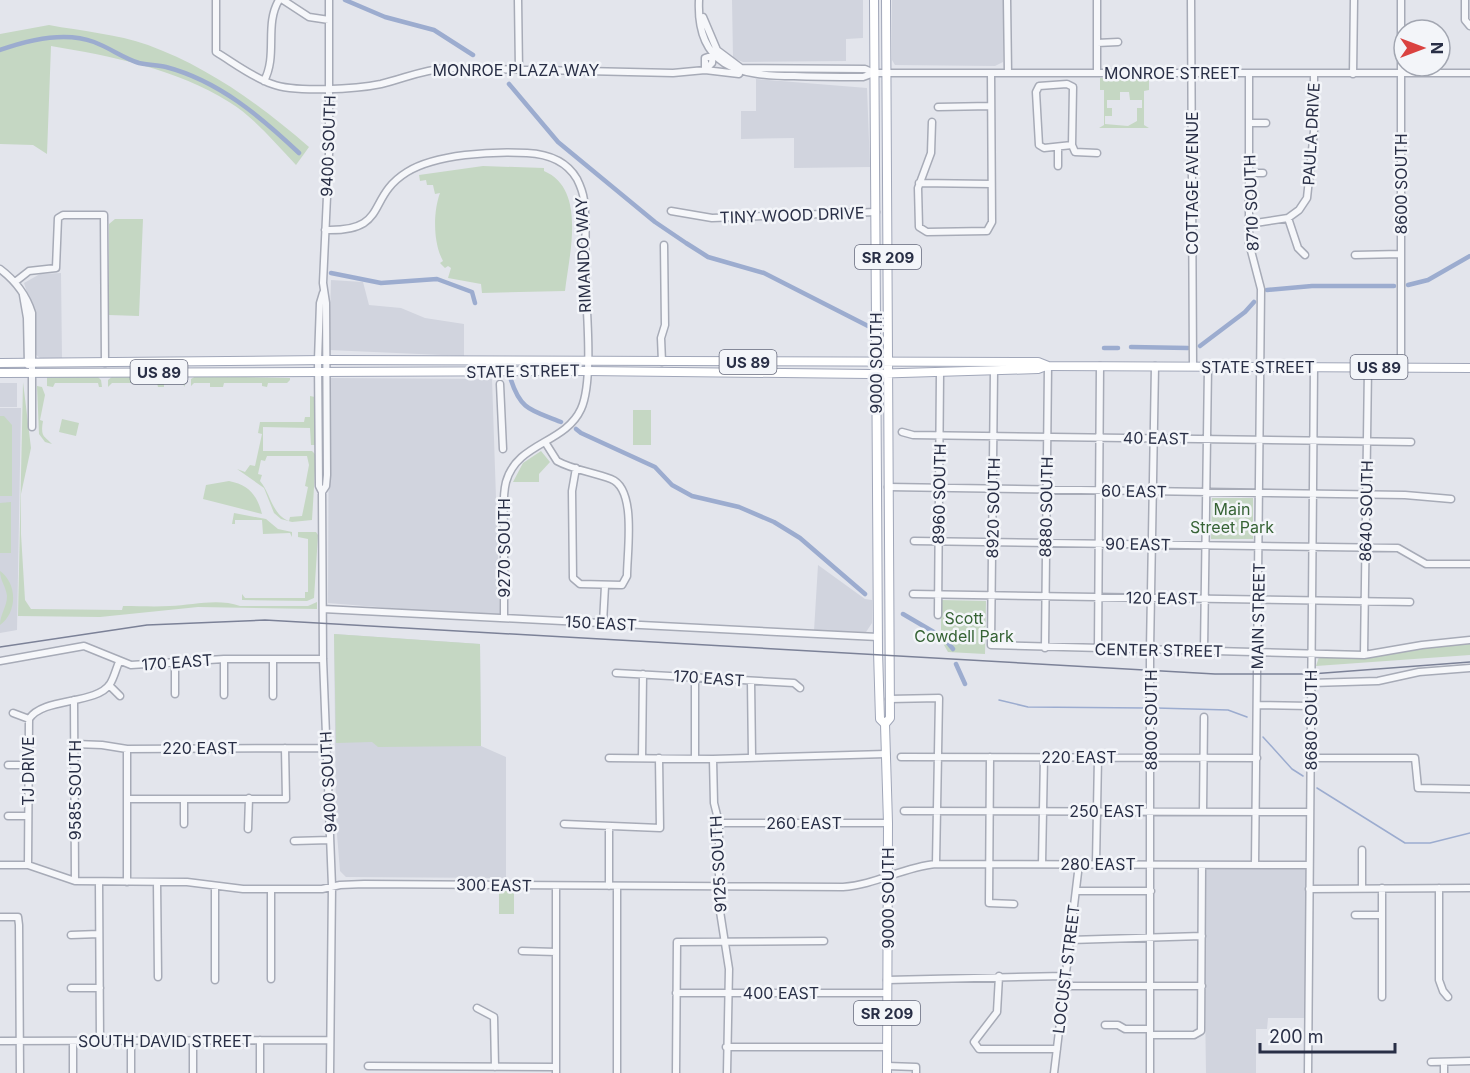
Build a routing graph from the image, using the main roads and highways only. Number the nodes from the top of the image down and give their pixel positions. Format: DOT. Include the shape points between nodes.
graph roads {
  1 [pos="874,0"];
  2 [pos="886,0"];
  3 [pos="876,362"];
  4 [pos="887,362"];
  5 [pos="0,363"];
  6 [pos="586,366"];
  7 [pos="1047,366"];
  8 [pos="1470,368"];
  9 [pos="0,373"];
  10 [pos="886,373"];
  11 [pos="877,374"];
  12 [pos="878,509"];
  13 [pos="887,554"];
  14 [pos="888,614"];
  15 [pos="878,638"];
  16 [pos="885,724"];
  17 [pos="887,1069"];
  1 -- 3 [label="main road, 9000 SOUTH / SR 209"];
  2 -- 4 [label="main road, 9000 SOUTH / SR 209"];
  3 -- 4 [label="main road, STATE STREET / US 89"];
  3 -- 6 [label="main road, STATE STREET / US 89"];
  3 -- 11 [label="main road, 9000 SOUTH / SR 209"];
  4 -- 7 [label="main road, STATE STREET / US 89" via="1038,362"];
  4 -- 10 [label="main road, 9000 SOUTH / SR 209"];
  5 -- 6 [label="main road, STATE STREET / US 89" via="322,360"];
  6 -- 9 [label="main road, STATE STREET / US 89" via="322,373"];
  6 -- 11 [label="main road, STATE STREET / US 89"];
  7 -- 8 [label="main road, STATE STREET / US 89"];
  7 -- 10 [label="main road, STATE STREET / US 89"];
  10 -- 11 [label="main road, STATE STREET / US 89"];
  10 -- 13 [label="main road, 9000 SOUTH / SR 209"];
  11 -- 12 [label="main road, 9000 SOUTH / SR 209"];
  12 -- 13 [label="main road" via="883,513"];
  12 -- 15 [label="main road, 9000 SOUTH / SR 209"];
  13 -- 14 [label="main road, 9000 SOUTH / SR 209"];
  14 -- 15 [label="main road"];
  14 -- 16 [label="main road, 9000 SOUTH / SR 209" via="890,718"];
  15 -- 16 [label="main road, 9000 SOUTH / SR 209" via="880,719"];
  16 -- 17 [label="main road, 9000 SOUTH / SR 209"];
}
